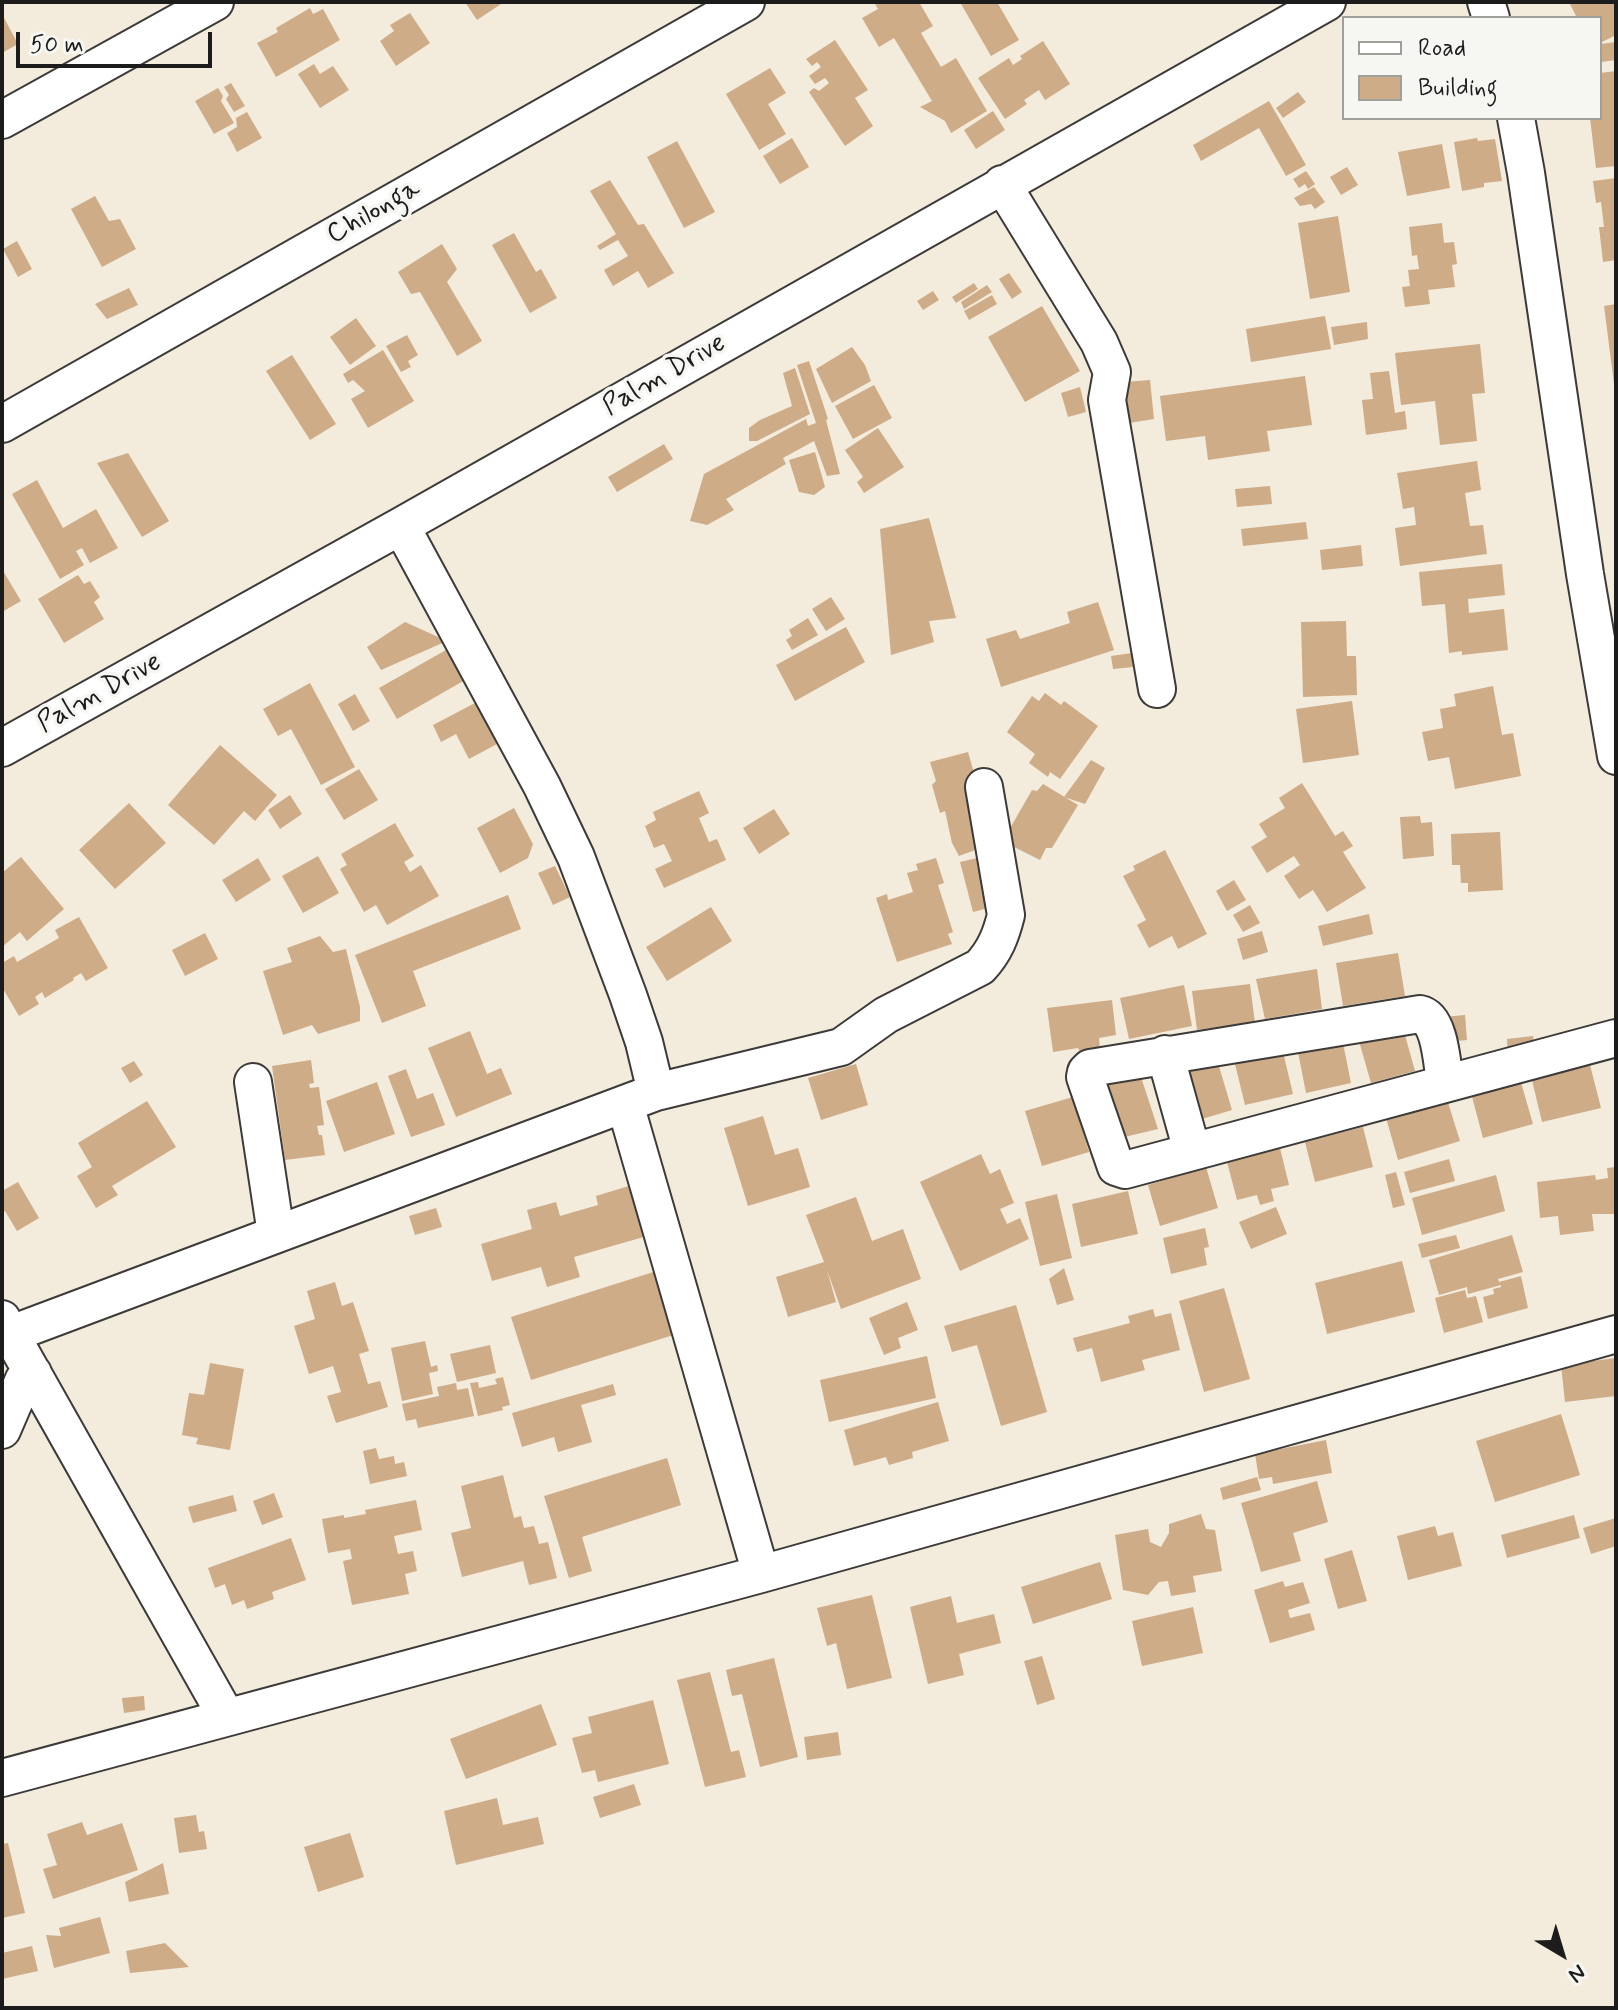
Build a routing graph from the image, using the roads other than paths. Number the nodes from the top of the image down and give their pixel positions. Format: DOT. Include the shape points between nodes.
graph roads {
  1 [pos="215,2"];
  2 [pos="746,2"];
  3 [pos="1323,3"];
  4 [pos="2,120"];
  5 [pos="1516,120"];
  6 [pos="1002,184"];
  7 [pos="2,424"];
  8 [pos="401,526"];
  9 [pos="1157,689"];
  10 [pos="2,748"];
  11 [pos="1616,756"];
  12 [pos="984,787"];
  13 [pos="1616,1038"];
  14 [pos="1165,1054"];
  15 [pos="253,1082"];
  16 [pos="1445,1082"];
  17 [pos="640,1098"];
  18 [pos="1192,1151"];
  19 [pos="276,1234"];
  20 [pos="6,1326"];
  21 [pos="1616,1334"];
  22 [pos="33,1373"];
  23 [pos="2,1430"];
  24 [pos="761,1574"];
  25 [pos="226,1716"];
  26 [pos="2,1778"];
  1 -- 4 [label="street"];
  2 -- 7 [label="street, Chilonga"];
  3 -- 6 [label="street, Palm Drive"];
  5 -- 11 [label="street"];
  6 -- 8 [label="street, Palm Drive"];
  6 -- 9 [label="street" via="1112,372 1107,400"];
  8 -- 10 [label="street, Palm Drive"];
  8 -- 17 [label="street" via="576,857 644,1042"];
  12 -- 17 [label="street" via="1006,915 1001,936 980,967 886,1015 841,1047"];
  13 -- 16 [label="street"];
  14 -- 16 [label="street" via="1420,1014 1432,1021"];
  14 -- 18 [label="street"];
  14 -- 18 [label="street" via="1090,1068 1085,1077 1116,1167"];
  15 -- 19 [label="street"];
  16 -- 18 [label="street"];
  17 -- 19 [label="street"];
  17 -- 24 [label="street"];
  19 -- 20 [label="street"];
  20 -- 22 [label="street"];
  21 -- 24 [label="street"];
  22 -- 23 [label="street" via="24,1379"];
  22 -- 25 [label="street"];
  24 -- 25 [label="street"];
  25 -- 26 [label="street"];
}
